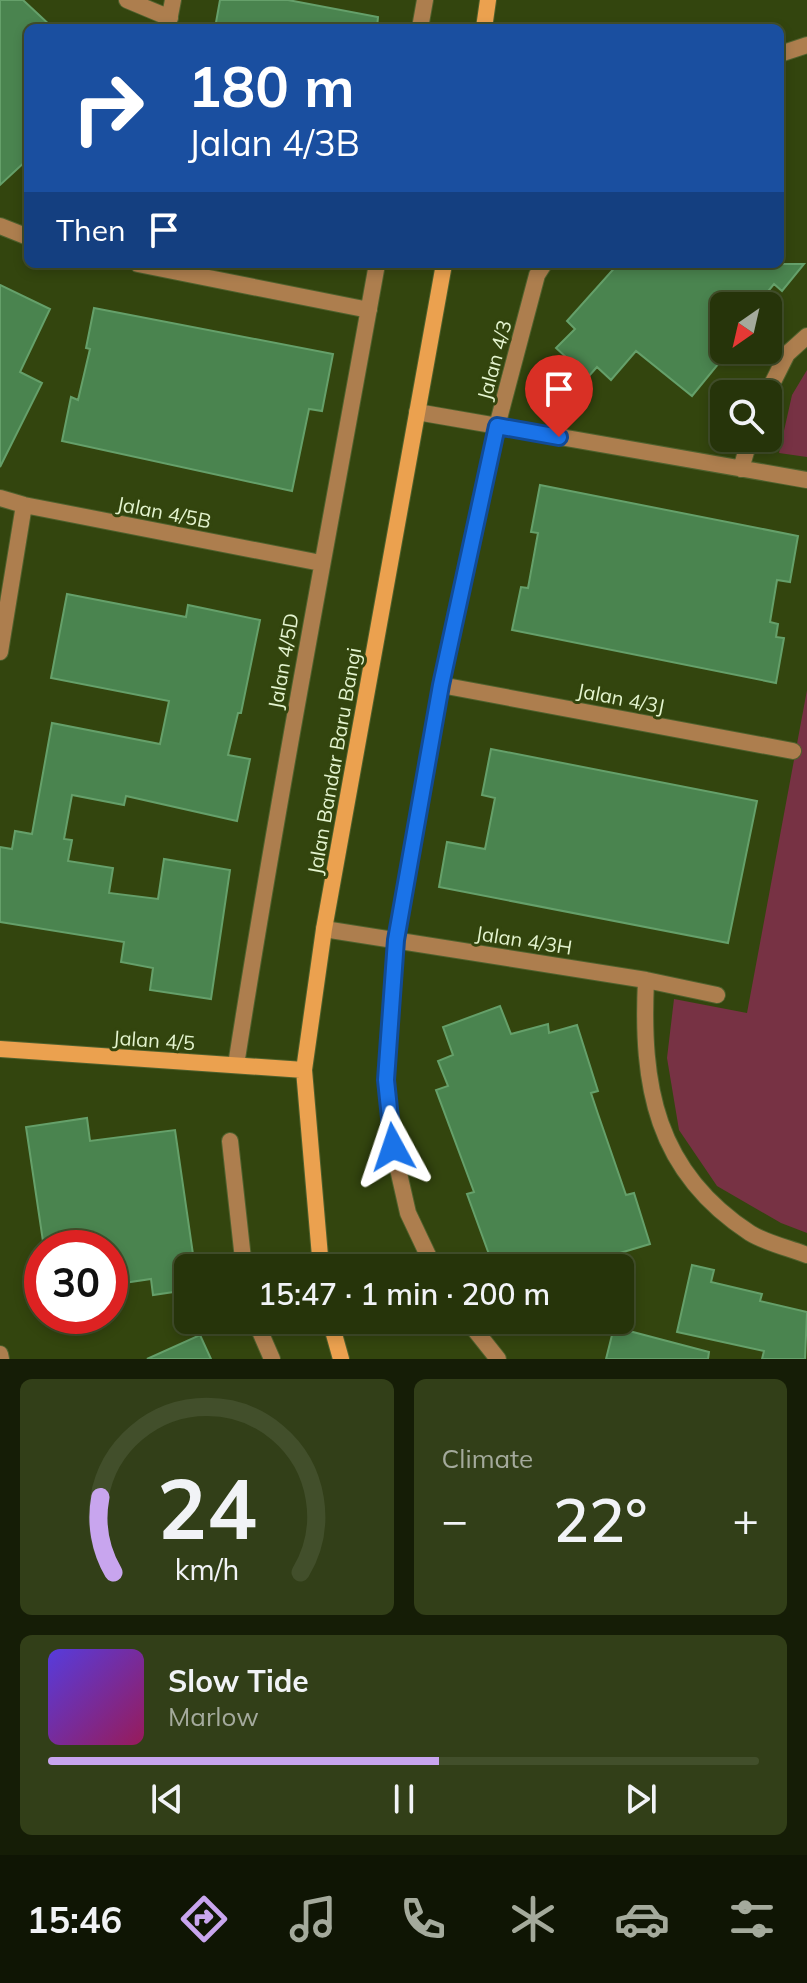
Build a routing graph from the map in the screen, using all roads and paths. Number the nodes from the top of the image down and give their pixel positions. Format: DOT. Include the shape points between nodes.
graph roads {
  1 [pos="127,0"];
  2 [pos="173,0"];
  3 [pos="425,0"];
  4 [pos="488,0"];
  5 [pos="169,23"];
  6 [pos="421,24"];
  7 [pos="485,24"];
  8 [pos="807,45"];
  9 [pos="784,53"];
  10 [pos="0,226"];
  11 [pos="24,235"];
  12 [pos="158,268"];
  13 [pos="376,268"];
  14 [pos="443,268"];
  15 [pos="541,268"];
  16 [pos="369,310"];
  17 [pos="807,336"];
  18 [pos="774,380"];
  19 [pos="417,412"];
  20 [pos="497,426"];
  21 [pos="746,452"];
  22 [pos="741,469"];
  23 [pos="807,480"];
  24 [pos="0,498"];
  25 [pos="24,505"];
  26 [pos="321,563"];
  27 [pos="0,652"];
  28 [pos="441,685"];
  29 [pos="793,751"];
  30 [pos="324,929"];
  31 [pos="396,940"];
  32 [pos="646,980"];
  33 [pos="717,995"];
  34 [pos="0,1049"];
  35 [pos="236,1065"];
  36 [pos="304,1070"];
  37 [pos="230,1141"];
  38 [pos="242,1254"];
  39 [pos="320,1254"];
  40 [pos="427,1254"];
  41 [pos="807,1255"];
  42 [pos="261,1334"];
  43 [pos="334,1334"];
  44 [pos="478,1334"];
  45 [pos="272,1359"];
  46 [pos="341,1359"];
  47 [pos="498,1359"];
  1 -- 5 [label="street"];
  2 -- 5 [label="street"];
  3 -- 6 [label="street"];
  4 -- 7 [label="street"];
  8 -- 9 [label="street"];
  10 -- 11 [label="street"];
  12 -- 16 [label="street"];
  13 -- 16 [label="street, Jalan 4/5D"];
  14 -- 19 [label="street, Jalan Bandar Baru Bangi"];
  15 -- 20 [label="street, Jalan 4/3"];
  16 -- 26 [label="street, Jalan 4/5D"];
  17 -- 18 [label="street" via="787,354"];
  19 -- 20 [label="street"];
  19 -- 30 [label="street, Jalan Bandar Baru Bangi"];
  20 -- 22 [label="street"];
  20 -- 28 [label="street, Jalan 4/3"];
  21 -- 22 [label="street"];
  22 -- 23 [label="street"];
  24 -- 25 [label="street, Jalan 4/5B"];
  25 -- 26 [label="street, Jalan 4/5B"];
  25 -- 27 [label="street"];
  26 -- 35 [label="street, Jalan 4/5D"];
  28 -- 29 [label="street, Jalan 4/3J"];
  28 -- 31 [label="street, Jalan 4/3"];
  30 -- 31 [label="street, Jalan 4/3H"];
  30 -- 36 [label="street, Jalan Bandar Baru Bangi"];
  31 -- 32 [label="street, Jalan 4/3H"];
  31 -- 40 [label="street, Jalan 4/3" via="386,1080 393,1147 408,1213"];
  32 -- 33 [label="street, Jalan 4/3H"];
  32 -- 41 [label="street" via="650,1090 670,1148 704,1198 752,1235"];
  34 -- 35 [label="street, Jalan 4/5"];
  35 -- 36 [label="street, Jalan 4/5"];
  36 -- 39 [label="street, Jalan Bandar Baru Bangi"];
  37 -- 38 [label="street"];
  42 -- 45 [label="street"];
  43 -- 46 [label="street"];
  44 -- 47 [label="street"];
}
